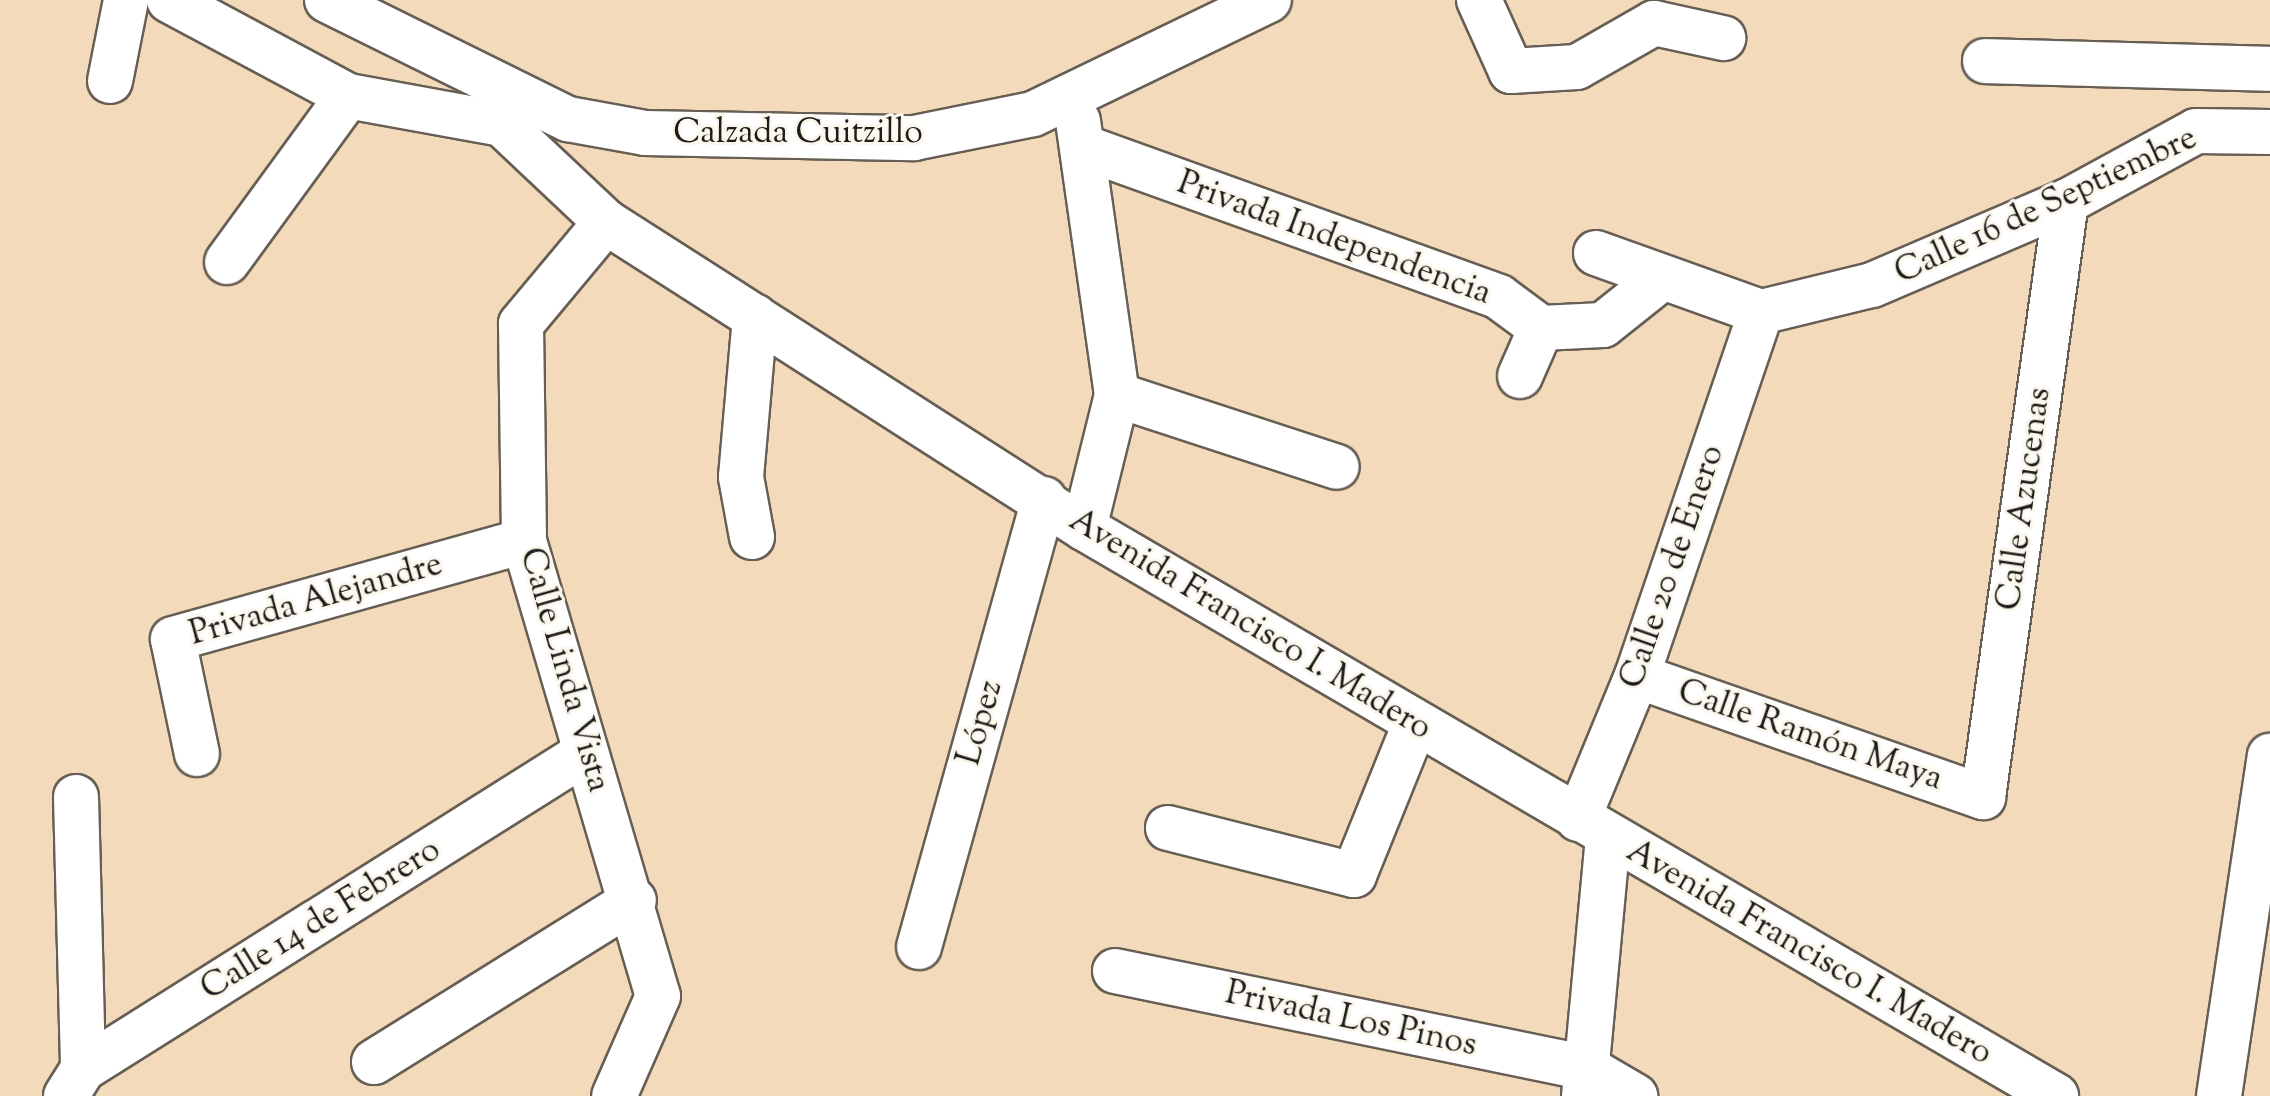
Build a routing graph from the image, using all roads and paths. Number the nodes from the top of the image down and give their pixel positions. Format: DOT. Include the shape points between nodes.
graph roads {
  1 [pos="126,0"];
  2 [pos="169,0"];
  3 [pos="327,0"];
  4 [pos="1269,0"];
  5 [pos="1479,0"];
  6 [pos="1723,38"];
  7 [pos="1985,61"];
  8 [pos="2270,69"];
  9 [pos="110,81"];
  10 [pos="1073,95"];
  11 [pos="348,96"];
  12 [pos="504,109"];
  13 [pos="2270,132"];
  14 [pos="1083,147"];
  15 [pos="2066,202"];
  16 [pos="606,222"];
  17 [pos="1596,253"];
  18 [pos="227,262"];
  19 [pos="1662,278"];
  20 [pos="1761,312"];
  21 [pos="755,317"];
  22 [pos="1541,328"];
  23 [pos="1520,376"];
  24 [pos="1117,395"];
  25 [pos="1337,467"];
  26 [pos="1044,499"];
  27 [pos="1084,528"];
  28 [pos="752,537"];
  29 [pos="524,541"];
  30 [pos="1637,676"];
  31 [pos="1415,724"];
  32 [pos="585,753"];
  33 [pos="197,754"];
  34 [pos="2270,756"];
  35 [pos="76,797"];
  36 [pos="1983,797"];
  37 [pos="1168,828"];
  38 [pos="1593,828"];
  39 [pos="634,900"];
  40 [pos="919,947"];
  41 [pos="1115,971"];
  42 [pos="2255,992"];
  43 [pos="374,1062"];
  44 [pos="1585,1082"];
  45 [pos="75,1083"];
  46 [pos="614,1096"];
  47 [pos="1635,1096"];
  48 [pos="2056,1096"];
  49 [pos="2219,1096"];
  1 -- 9 [label="street"];
  2 -- 11 [label="street"];
  3 -- 12 [label="street, Calzada Cuitzillo"];
  4 -- 10 [label="street, Calzada Cuitzillo"];
  5 -- 6 [label="street" via="1511,71 1577,67 1654,23"];
  7 -- 8 [label="street"];
  10 -- 12 [label="street, Calzada Cuitzillo" via="977,130 914,138 645,133"];
  10 -- 14 [label="street"];
  11 -- 12 [label="street"];
  11 -- 18 [label="street"];
  12 -- 16 [label="street, Avenida Francisco I. Madero"];
  13 -- 15 [label="street, Calle 16 de Septiembre" via="2196,131"];
  14 -- 22 [label="street, Privada Independencia" via="1499,297"];
  14 -- 24 [label="street"];
  15 -- 20 [label="street, Calle 16 de Septiembre" via="1872,285"];
  15 -- 36 [label="street, Calle Azucenas"];
  16 -- 21 [label="street, Avenida Francisco I. Madero"];
  16 -- 29 [label="street, Calle Linda Vista" via="521,324"];
  17 -- 19 [label="street"];
  19 -- 20 [label="street"];
  19 -- 22 [label="street" via="1603,325"];
  20 -- 30 [label="street, Calle 20 de Enero"];
  21 -- 26 [label="street, Avenida Francisco I. Madero"];
  21 -- 28 [label="street" via="741,477"];
  22 -- 23 [label="street"];
  24 -- 25 [label="street"];
  24 -- 27 [label="street"];
  26 -- 27 [label="street, Avenida Francisco I. Madero"];
  26 -- 40 [label="street, López"];
  27 -- 31 [label="street, Avenida Francisco I. Madero"];
  29 -- 32 [label="street, Calle Linda Vista"];
  29 -- 33 [label="street, Privada Alejandre" via="173,639"];
  30 -- 36 [label="street, Calle Ramón Maya"];
  30 -- 38 [label="street, Calle 20 de Enero"];
  31 -- 37 [label="street" via="1354,875"];
  31 -- 38 [label="street, Avenida Francisco I. Madero"];
  32 -- 39 [label="street, Calle Linda Vista"];
  32 -- 45 [label="street, Calle 14 de Febrero"];
  34 -- 42 [label="street"];
  35 -- 45 [label="street"];
  38 -- 44 [label="street, Calle 20 de Enero"];
  38 -- 48 [label="street, Avenida Francisco I. Madero"];
  39 -- 43 [label="street"];
  39 -- 46 [label="street, Calle Linda Vista" via="658,996"];
  41 -- 44 [label="street, Privada Los Pinos"];
  42 -- 49 [label="street"];
  44 -- 47 [label="street, Privada Los Pinos"];
}
